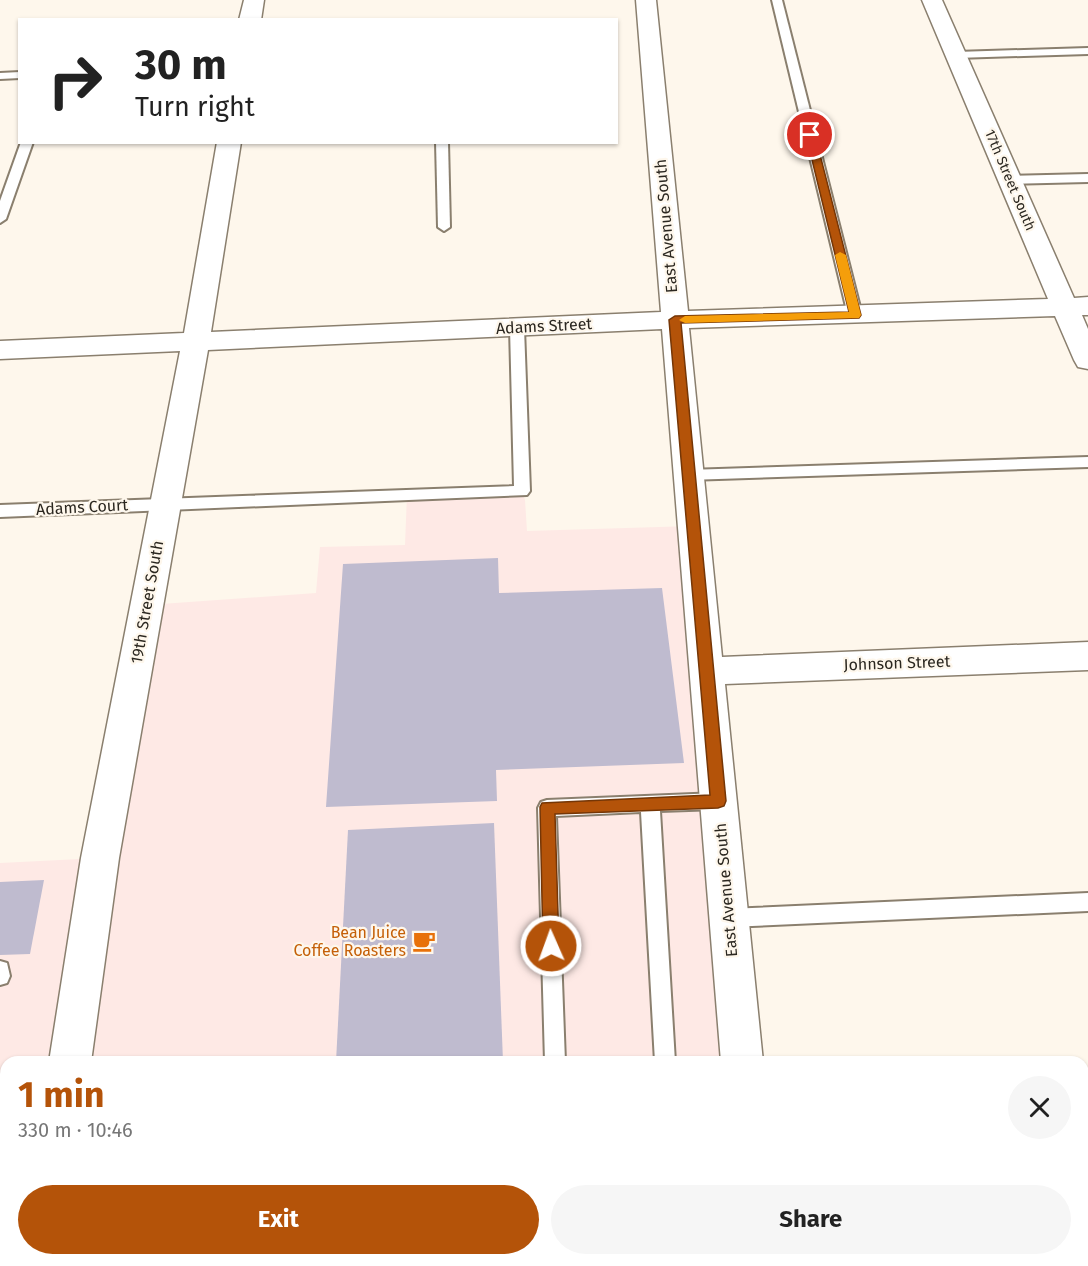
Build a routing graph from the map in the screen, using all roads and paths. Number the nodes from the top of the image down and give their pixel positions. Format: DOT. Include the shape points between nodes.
graph roads {
  1 [pos="254,0"];
  2 [pos="646,0"];
  3 [pos="777,0"];
  4 [pos="932,0"];
  5 [pos="250,18"];
  6 [pos="1088,51"];
  7 [pos="956,55"];
  8 [pos="18,75"];
  9 [pos="0,76"];
  10 [pos="26,144"];
  11 [pos="229,144"];
  12 [pos="442,144"];
  13 [pos="1088,178"];
  14 [pos="1011,180"];
  15 [pos="0,219"];
  16 [pos="444,227"];
  17 [pos="1077,307"];
  18 [pos="855,315"];
  19 [pos="675,320"];
  20 [pos="517,328"];
  21 [pos="196,340"];
  22 [pos="0,350"];
  23 [pos="1088,360"];
  24 [pos="1088,462"];
  25 [pos="688,474"];
  26 [pos="164,503"];
  27 [pos="0,511"];
  28 [pos="1088,656"];
  29 [pos="707,671"];
  30 [pos="718,801"];
  31 [pos="650,804"];
  32 [pos="1088,902"];
  33 [pos="728,918"];
  34 [pos="0,970"];
  35 [pos="0,976"];
  36 [pos="71,1056"];
  37 [pos="555,1056"];
  38 [pos="665,1056"];
  39 [pos="741,1056"];
  1 -- 5 [label="street"];
  2 -- 19 [label="street, East Avenue South"];
  3 -- 18 [label="lane"];
  4 -- 7 [label="street, 17th Street South"];
  6 -- 7 [label="lane"];
  7 -- 14 [label="street, 17th Street South"];
  8 -- 9 [label="lane"];
  10 -- 15 [label="lane"];
  11 -- 21 [label="street, 19th Street South"];
  12 -- 16 [label="lane"];
  13 -- 14 [label="lane"];
  14 -- 17 [label="street, 17th Street South"];
  17 -- 18 [label="street, Adams Street"];
  17 -- 23 [label="street, 17th Street South"];
  18 -- 19 [label="street, Adams Street"];
  19 -- 20 [label="street, Adams Street"];
  19 -- 25 [label="street, East Avenue South"];
  20 -- 21 [label="street, Adams Street"];
  20 -- 26 [label="lane, Adams Court" via="522,491"];
  21 -- 22 [label="street, Adams Street"];
  21 -- 26 [label="street, 19th Street South"];
  24 -- 25 [label="lane"];
  25 -- 29 [label="street, East Avenue South"];
  26 -- 27 [label="lane, Adams Court"];
  26 -- 36 [label="street, 19th Street South" via="100,858"];
  28 -- 29 [label="street, Johnson Street"];
  29 -- 30 [label="street, East Avenue South"];
  30 -- 31 [label="lane"];
  30 -- 33 [label="street, East Avenue South"];
  31 -- 37 [label="lane" via="547,807"];
  31 -- 38 [label="lane"];
  32 -- 33 [label="lane"];
  33 -- 39 [label="street, East Avenue South"];
  34 -- 35 [label="lane"];
}
